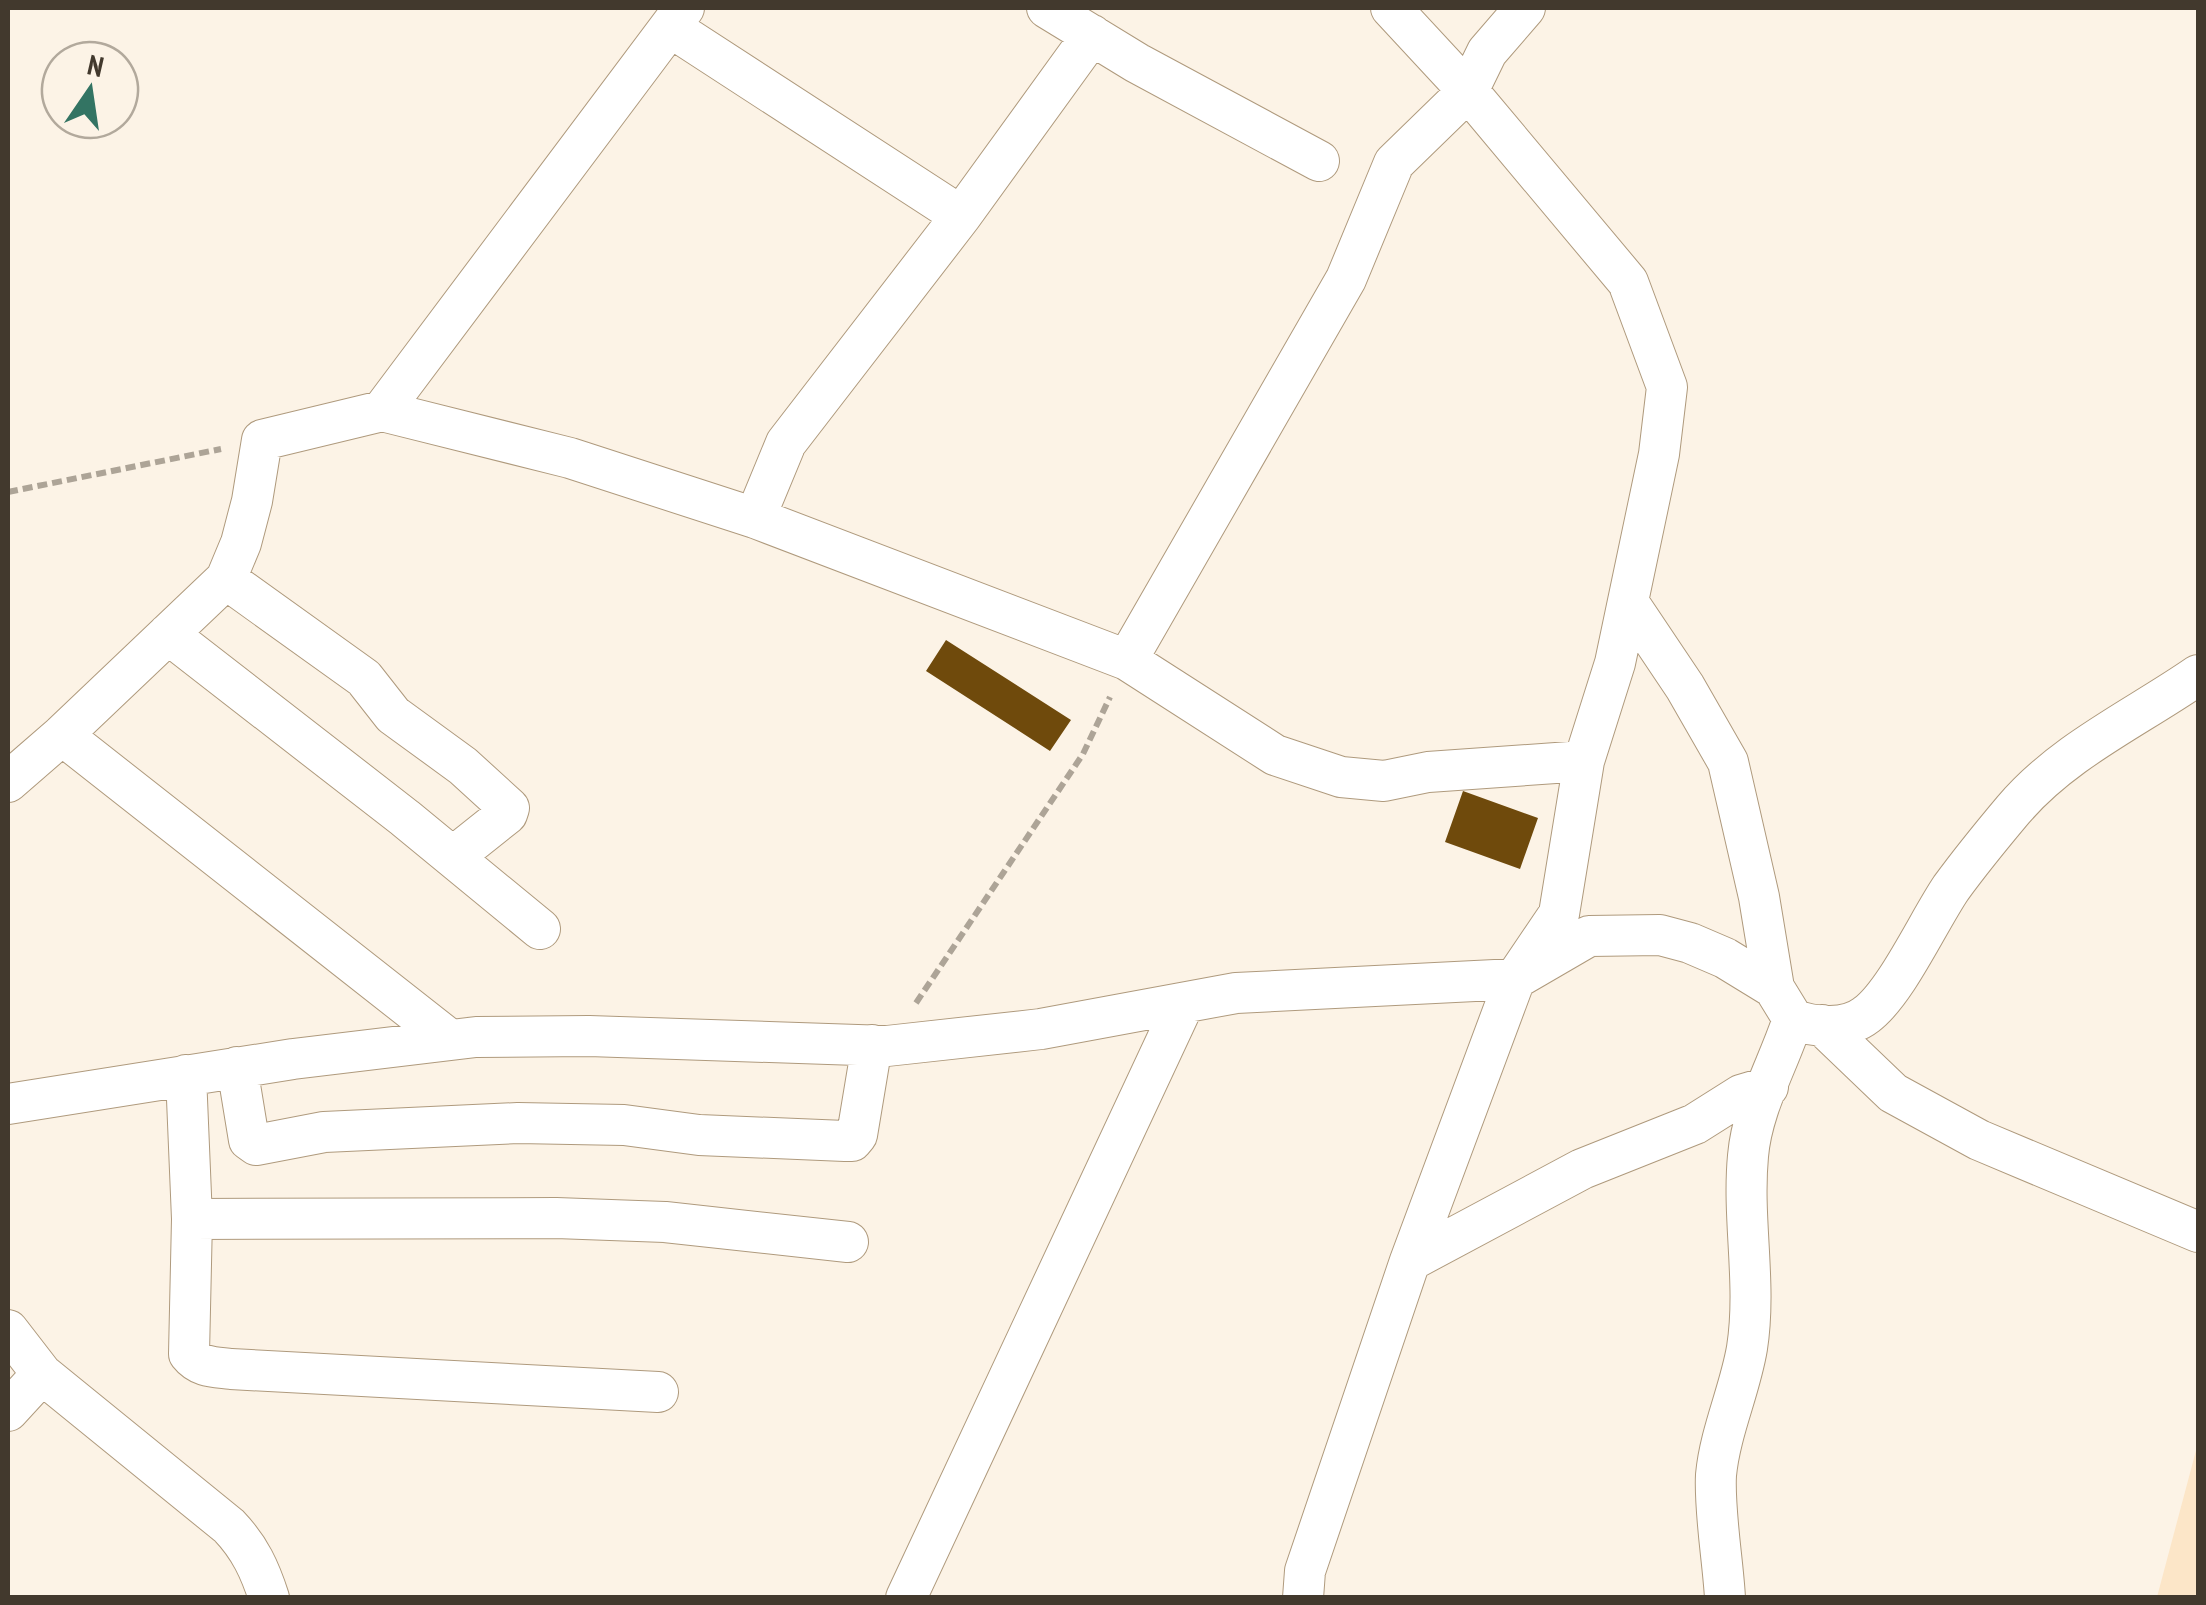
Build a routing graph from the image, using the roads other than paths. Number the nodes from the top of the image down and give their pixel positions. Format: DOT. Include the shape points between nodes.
graph roads {
  1 [pos="1048,8"];
  2 [pos="1391,8"];
  3 [pos="1526,8"];
  4 [pos="677,17"];
  5 [pos="1092,35"];
  6 [pos="1468,92"];
  7 [pos="1319,160"];
  8 [pos="961,216"];
  9 [pos="382,411"];
  10 [pos="755,518"];
  11 [pos="226,578"];
  12 [pos="1628,602"];
  13 [pos="168,634"];
  14 [pos="1128,660"];
  15 [pos="2198,675"];
  16 [pos="62,735"];
  17 [pos="1584,761"];
  18 [pos="8,782"];
  19 [pos="453,857"];
  20 [pos="540,929"];
  21 [pos="1514,980"];
  22 [pos="1184,1003"];
  23 [pos="1796,1010"];
  24 [pos="450,1040"];
  25 [pos="880,1045"];
  26 [pos="237,1067"];
  27 [pos="186,1075"];
  28 [pos="1768,1088"];
  29 [pos="8,1104"];
  30 [pos="192,1219"];
  31 [pos="2198,1232"];
  32 [pos="848,1242"];
  33 [pos="1410,1261"];
  34 [pos="8,1330"];
  35 [pos="42,1374"];
  36 [pos="658,1392"];
  37 [pos="8,1411"];
  38 [pos="269,1598"];
  39 [pos="906,1598"];
  40 [pos="1303,1598"];
  41 [pos="1725,1598"];
  1 -- 5 [label="street"];
  2 -- 6 [label="street"];
  3 -- 6 [label="street" via="1486,52"];
  4 -- 8 [label="street"];
  4 -- 9 [label="street"];
  5 -- 7 [label="street"];
  5 -- 8 [label="street"];
  6 -- 12 [label="street" via="1628,282 1667,386"];
  6 -- 14 [label="street" via="1394,163 1346,279"];
  8 -- 10 [label="street" via="786,443"];
  9 -- 10 [label="street" via="570,458"];
  9 -- 11 [label="street" via="262,440 252,501"];
  10 -- 14 [label="street"];
  11 -- 13 [label="street"];
  11 -- 19 [label="street" via="364,678 393,715 509,808"];
  12 -- 17 [label="street"];
  12 -- 23 [label="street" via="1728,762 1759,898"];
  13 -- 16 [label="street"];
  13 -- 19 [label="street"];
  14 -- 17 [label="street" via="1275,756 1341,777 1384,781"];
  15 -- 23 [label="street" via="2062,763 2015,807 1866,1016 1851,1024"];
  16 -- 18 [label="street"];
  16 -- 24 [label="street"];
  17 -- 21 [label="street" via="1558,914"];
  19 -- 20 [label="street"];
  21 -- 22 [label="street" via="1310,988"];
  21 -- 23 [label="street" via="1590,936 1660,936 1725,958"];
  21 -- 33 [label="street"];
  22 -- 25 [label="street" via="1041,1029"];
  22 -- 39 [label="street"];
  23 -- 28 [label="street"];
  23 -- 31 [label="street" via="1893,1093 1962,1130"];
  24 -- 25 [label="street" via="589,1036"];
  24 -- 26 [label="street"];
  25 -- 26 [label="street" via="852,1141 518,1123 324,1132 256,1145 248,1140"];
  26 -- 27 [label="street"];
  27 -- 29 [label="street"];
  27 -- 30 [label="street"];
  28 -- 33 [label="street" via="1582,1169"];
  28 -- 41 [label="street" via="1748,1152 1747,1349 1716,1475"];
  30 -- 32 [label="street" via="556,1218"];
  30 -- 36 [label="street" via="189,1354 208,1367"];
  33 -- 40 [label="street" via="1304,1571"];
  34 -- 35 [label="street"];
  35 -- 37 [label="street"];
  35 -- 38 [label="street" via="229,1526 258,1566"];
}
